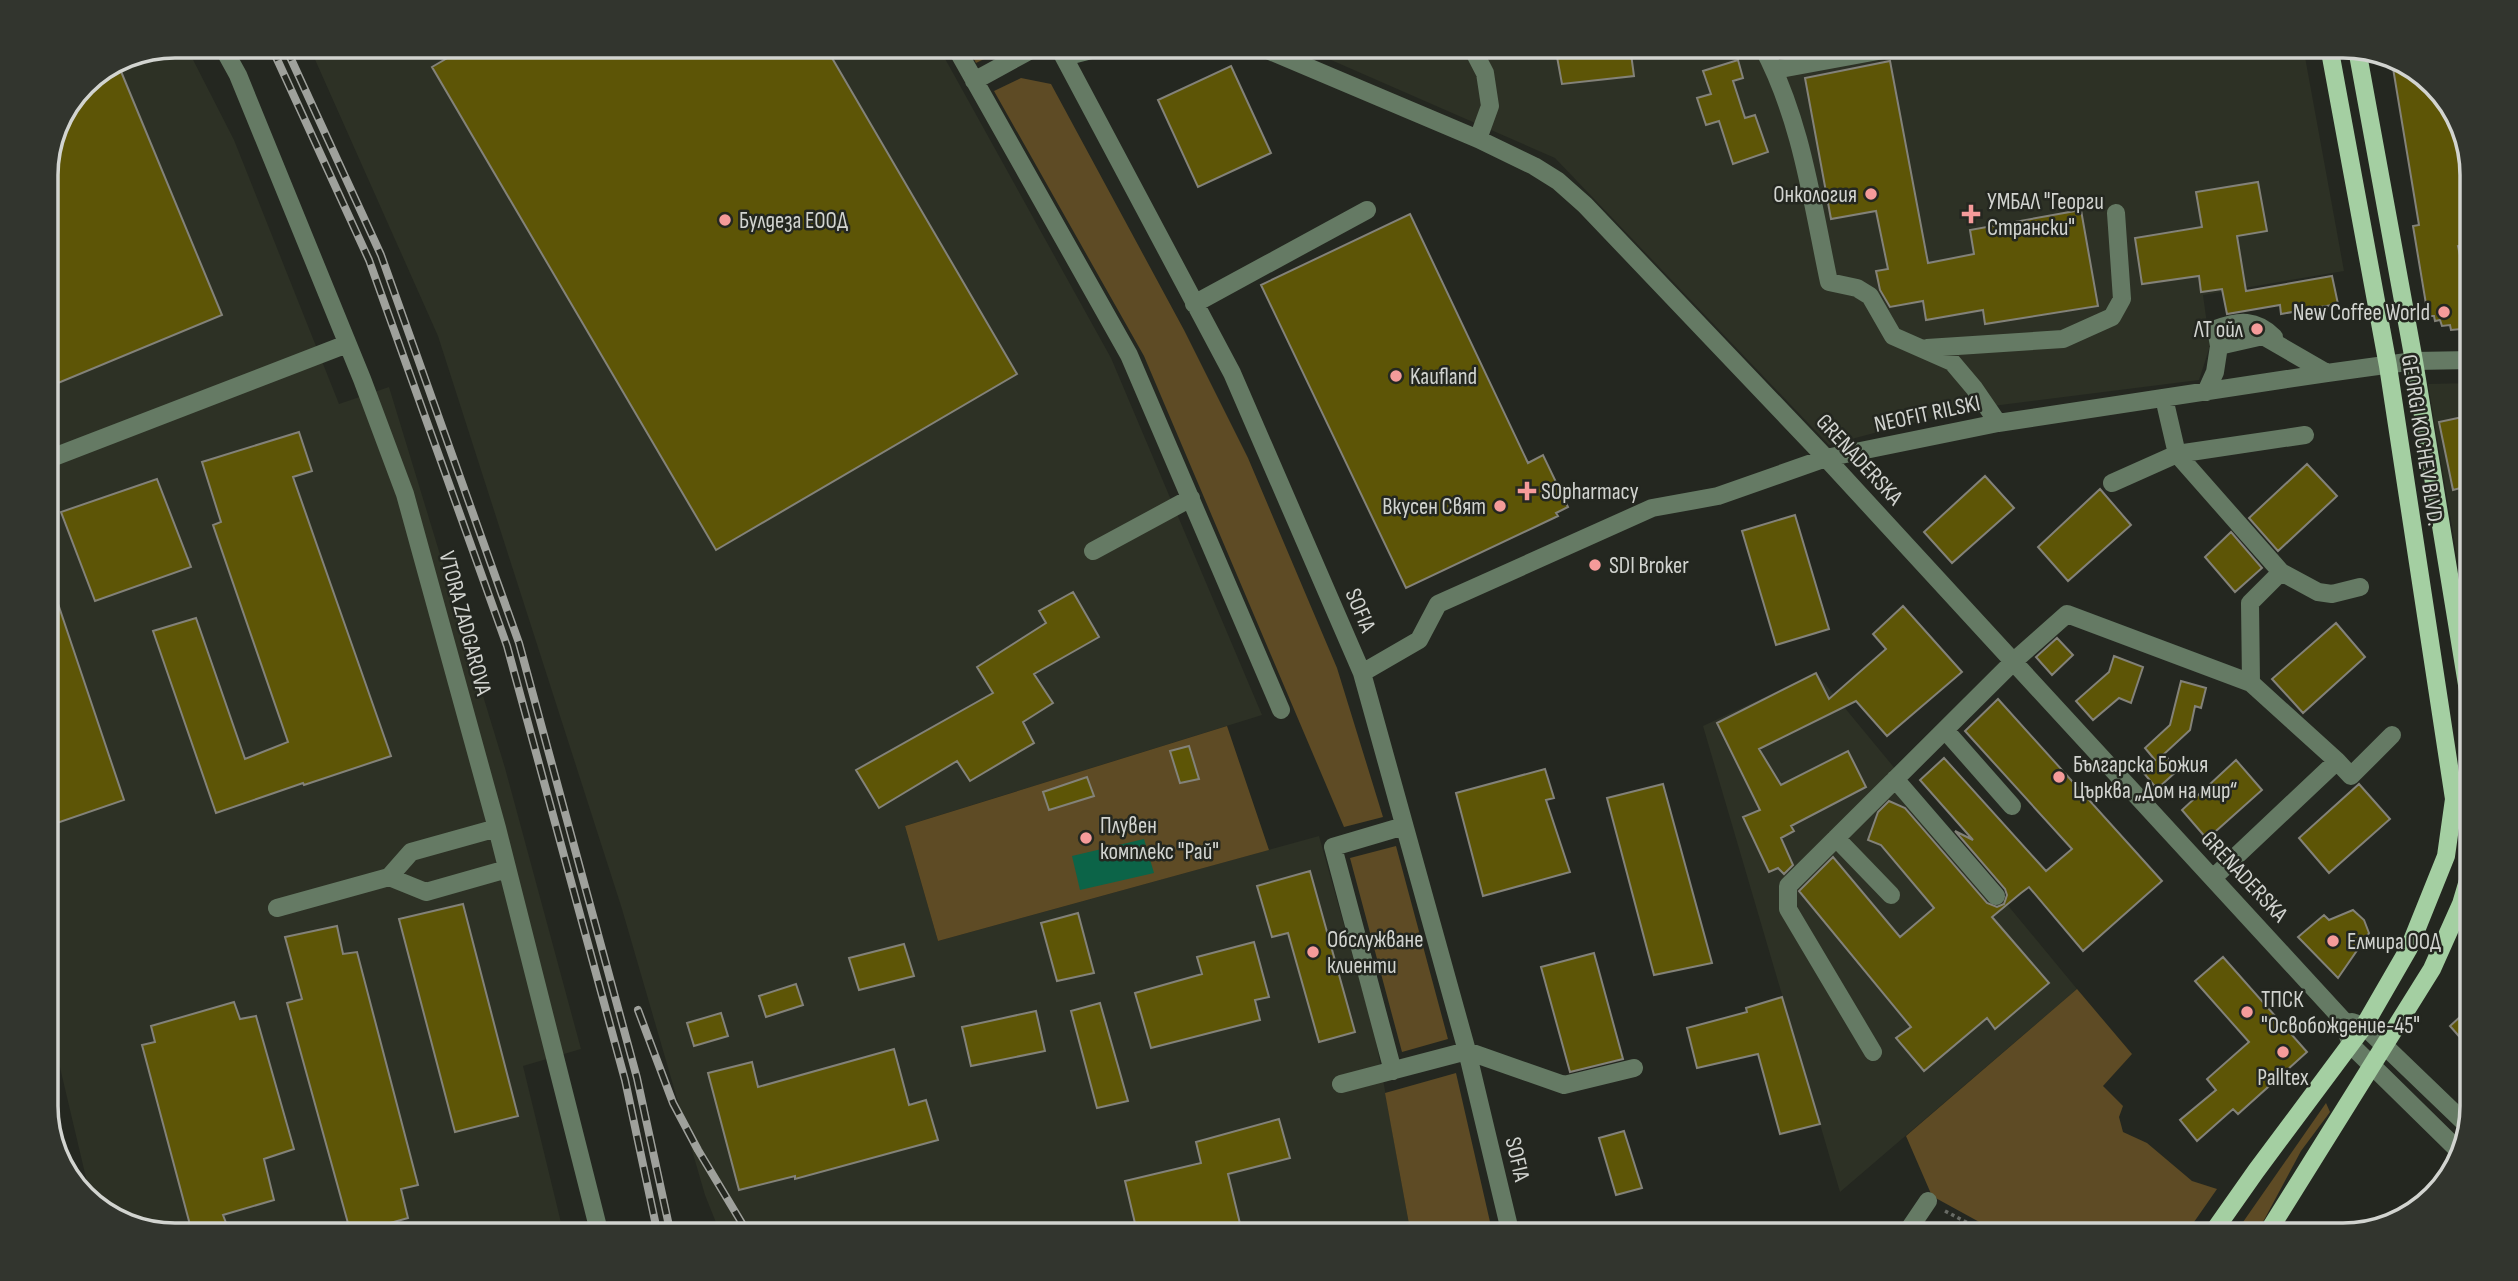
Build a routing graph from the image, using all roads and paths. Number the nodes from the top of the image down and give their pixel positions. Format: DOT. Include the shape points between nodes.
graph roads {
  1 [pos="229,58"];
  2 [pos="965,58"];
  3 [pos="1016,58"];
  4 [pos="1068,58"];
  5 [pos="1286,58"];
  6 [pos="1477,58"];
  7 [pos="1768,58"];
  8 [pos="1843,58"];
  9 [pos="2331,58"];
  10 [pos="2359,59"];
  11 [pos="1775,70"];
  12 [pos="981,77"];
  13 [pos="1478,139"];
  14 [pos="1367,210"];
  15 [pos="2116,213"];
  16 [pos="1194,304"];
  17 [pos="347,344"];
  18 [pos="1924,348"];
  19 [pos="2460,360"];
  20 [pos="2414,361"];
  21 [pos="2388,366"];
  22 [pos="2327,373"];
  23 [pos="2206,392"];
  24 [pos="2164,398"];
  25 [pos="1998,423"];
  26 [pos="2305,435"];
  27 [pos="2177,454"];
  28 [pos="58,455"];
  29 [pos="1826,458"];
  30 [pos="2112,483"];
  31 [pos="1191,498"];
  32 [pos="1093,551"];
  33 [pos="2281,572"];
  34 [pos="2360,587"];
  35 [pos="2460,642"];
  36 [pos="2014,661"];
  37 [pos="1362,673"];
  38 [pos="2251,683"];
  39 [pos="1281,710"];
  40 [pos="1945,730"];
  41 [pos="2392,734"];
  42 [pos="2337,761"];
  43 [pos="1895,779"];
  44 [pos="2454,799"];
  45 [pos="2460,799"];
  46 [pos="2012,806"];
  47 [pos="1404,826"];
  48 [pos="497,828"];
  49 [pos="1836,838"];
  50 [pos="507,869"];
  51 [pos="389,877"];
  52 [pos="2213,878"];
  53 [pos="1891,895"];
  54 [pos="1996,896"];
  55 [pos="2460,906"];
  56 [pos="277,908"];
  57 [pos="2343,1020"];
  58 [pos="2364,1026"];
  59 [pos="2384,1044"];
  60 [pos="2351,1045"];
  61 [pos="1467,1051"];
  62 [pos="1873,1052"];
  63 [pos="2371,1064"];
  64 [pos="1634,1068"];
  65 [pos="1393,1070"];
  66 [pos="1341,1084"];
  67 [pos="2459,1118"];
  68 [pos="2453,1145"];
  69 [pos="1928,1201"];
  70 [pos="597,1223"];
  71 [pos="1507,1223"];
  72 [pos="1914,1223"];
  73 [pos="1968,1223"];
  74 [pos="2220,1223"];
  75 [pos="2274,1223"];
  1 -- 17 [label="street, VTORA ZADGAROVA"];
  2 -- 12 [label="street"];
  3 -- 12 [label="street"];
  4 -- 16 [label="street, SOFIA"];
  5 -- 13 [label="street, GRENADERSKA"];
  6 -- 13 [label="street" via="1485,73 1490,106"];
  7 -- 11 [label="street"];
  8 -- 11 [label="street"];
  9 -- 21 [label="main road, GEORGI KOCHEV BLVD."];
  10 -- 20 [label="main road, GEORGI KOCHEV BLVD."];
  11 -- 18 [label="street" via="1802,152 1829,282 1870,296 1894,336"];
  12 -- 31 [label="street" via="1129,355"];
  13 -- 29 [label="street, GRENADERSKA" via="1534,166 1585,205"];
  14 -- 16 [label="street"];
  15 -- 18 [label="street" via="2122,299 2112,317 2063,339"];
  16 -- 37 [label="street, SOFIA" via="1232,373"];
  17 -- 28 [label="street"];
  17 -- 48 [label="street, VTORA ZADGAROVA" via="405,494"];
  18 -- 25 [label="street" via="1952,362"];
  19 -- 20 [label="street, NEOFIT RILSKI"];
  20 -- 21 [label="street, NEOFIT RILSKI"];
  20 -- 35 [label="main road, GEORGI KOCHEV BLVD."];
  21 -- 22 [label="street, NEOFIT RILSKI"];
  21 -- 44 [label="main road, GEORGI KOCHEV BLVD."];
  22 -- 23 [label="street, NEOFIT RILSKI"];
  22 -- 23 [label="street" via="2263,336 2219,346"];
  23 -- 24 [label="street, NEOFIT RILSKI"];
  24 -- 25 [label="street, NEOFIT RILSKI"];
  24 -- 27 [label="street"];
  25 -- 29 [label="street, NEOFIT RILSKI"];
  26 -- 27 [label="street"];
  27 -- 30 [label="street"];
  27 -- 33 [label="street"];
  29 -- 36 [label="street, GRENADERSKA"];
  29 -- 37 [label="street, NEOFIT RILSKI" via="1718,496 1652,508 1438,604 1419,640"];
  31 -- 32 [label="street"];
  31 -- 39 [label="street"];
  33 -- 34 [label="street" via="2318,592 2332,594"];
  33 -- 38 [label="street" via="2250,603"];
  36 -- 38 [label="street" via="2067,614"];
  36 -- 40 [label="street"];
  36 -- 52 [label="street, GRENADERSKA"];
  37 -- 47 [label="street, SOFIA"];
  38 -- 42 [label="street"];
  40 -- 43 [label="street"];
  40 -- 46 [label="street"];
  41 -- 42 [label="street" via="2351,776"];
  42 -- 52 [label="street"];
  43 -- 49 [label="street"];
  43 -- 54 [label="street"];
  44 -- 45 [label="street"];
  44 -- 58 [label="main road, GEORGI KOCHEV BLVD." via="2446,856 2426,909"];
  47 -- 61 [label="street, SOFIA"];
  47 -- 65 [label="street" via="1333,847"];
  48 -- 50 [label="street, VTORA ZADGAROVA"];
  48 -- 51 [label="street" via="411,852"];
  49 -- 53 [label="street"];
  49 -- 62 [label="street" via="1788,886 1788,909"];
  50 -- 51 [label="street" via="426,892"];
  50 -- 70 [label="street, VTORA ZADGAROVA"];
  51 -- 56 [label="street"];
  52 -- 57 [label="street, GRENADERSKA"];
  55 -- 59 [label="main road" via="2432,969"];
  57 -- 58 [label="street"];
  57 -- 60 [label="street, GRENADERSKA"];
  58 -- 59 [label="street"];
  58 -- 60 [label="main road, GEORGI KOCHEV BLVD."];
  59 -- 63 [label="main road"];
  59 -- 67 [label="street"];
  60 -- 63 [label="street, GRENADERSKA"];
  60 -- 74 [label="main road, GEORGI KOCHEV BLVD."];
  61 -- 64 [label="street" via="1564,1086"];
  61 -- 65 [label="street"];
  61 -- 71 [label="street, SOFIA"];
  63 -- 68 [label="street, GRENADERSKA"];
  63 -- 75 [label="main road"];
  65 -- 66 [label="street"];
  69 -- 72 [label="street"];
  69 -- 73 [label="path"];
}
